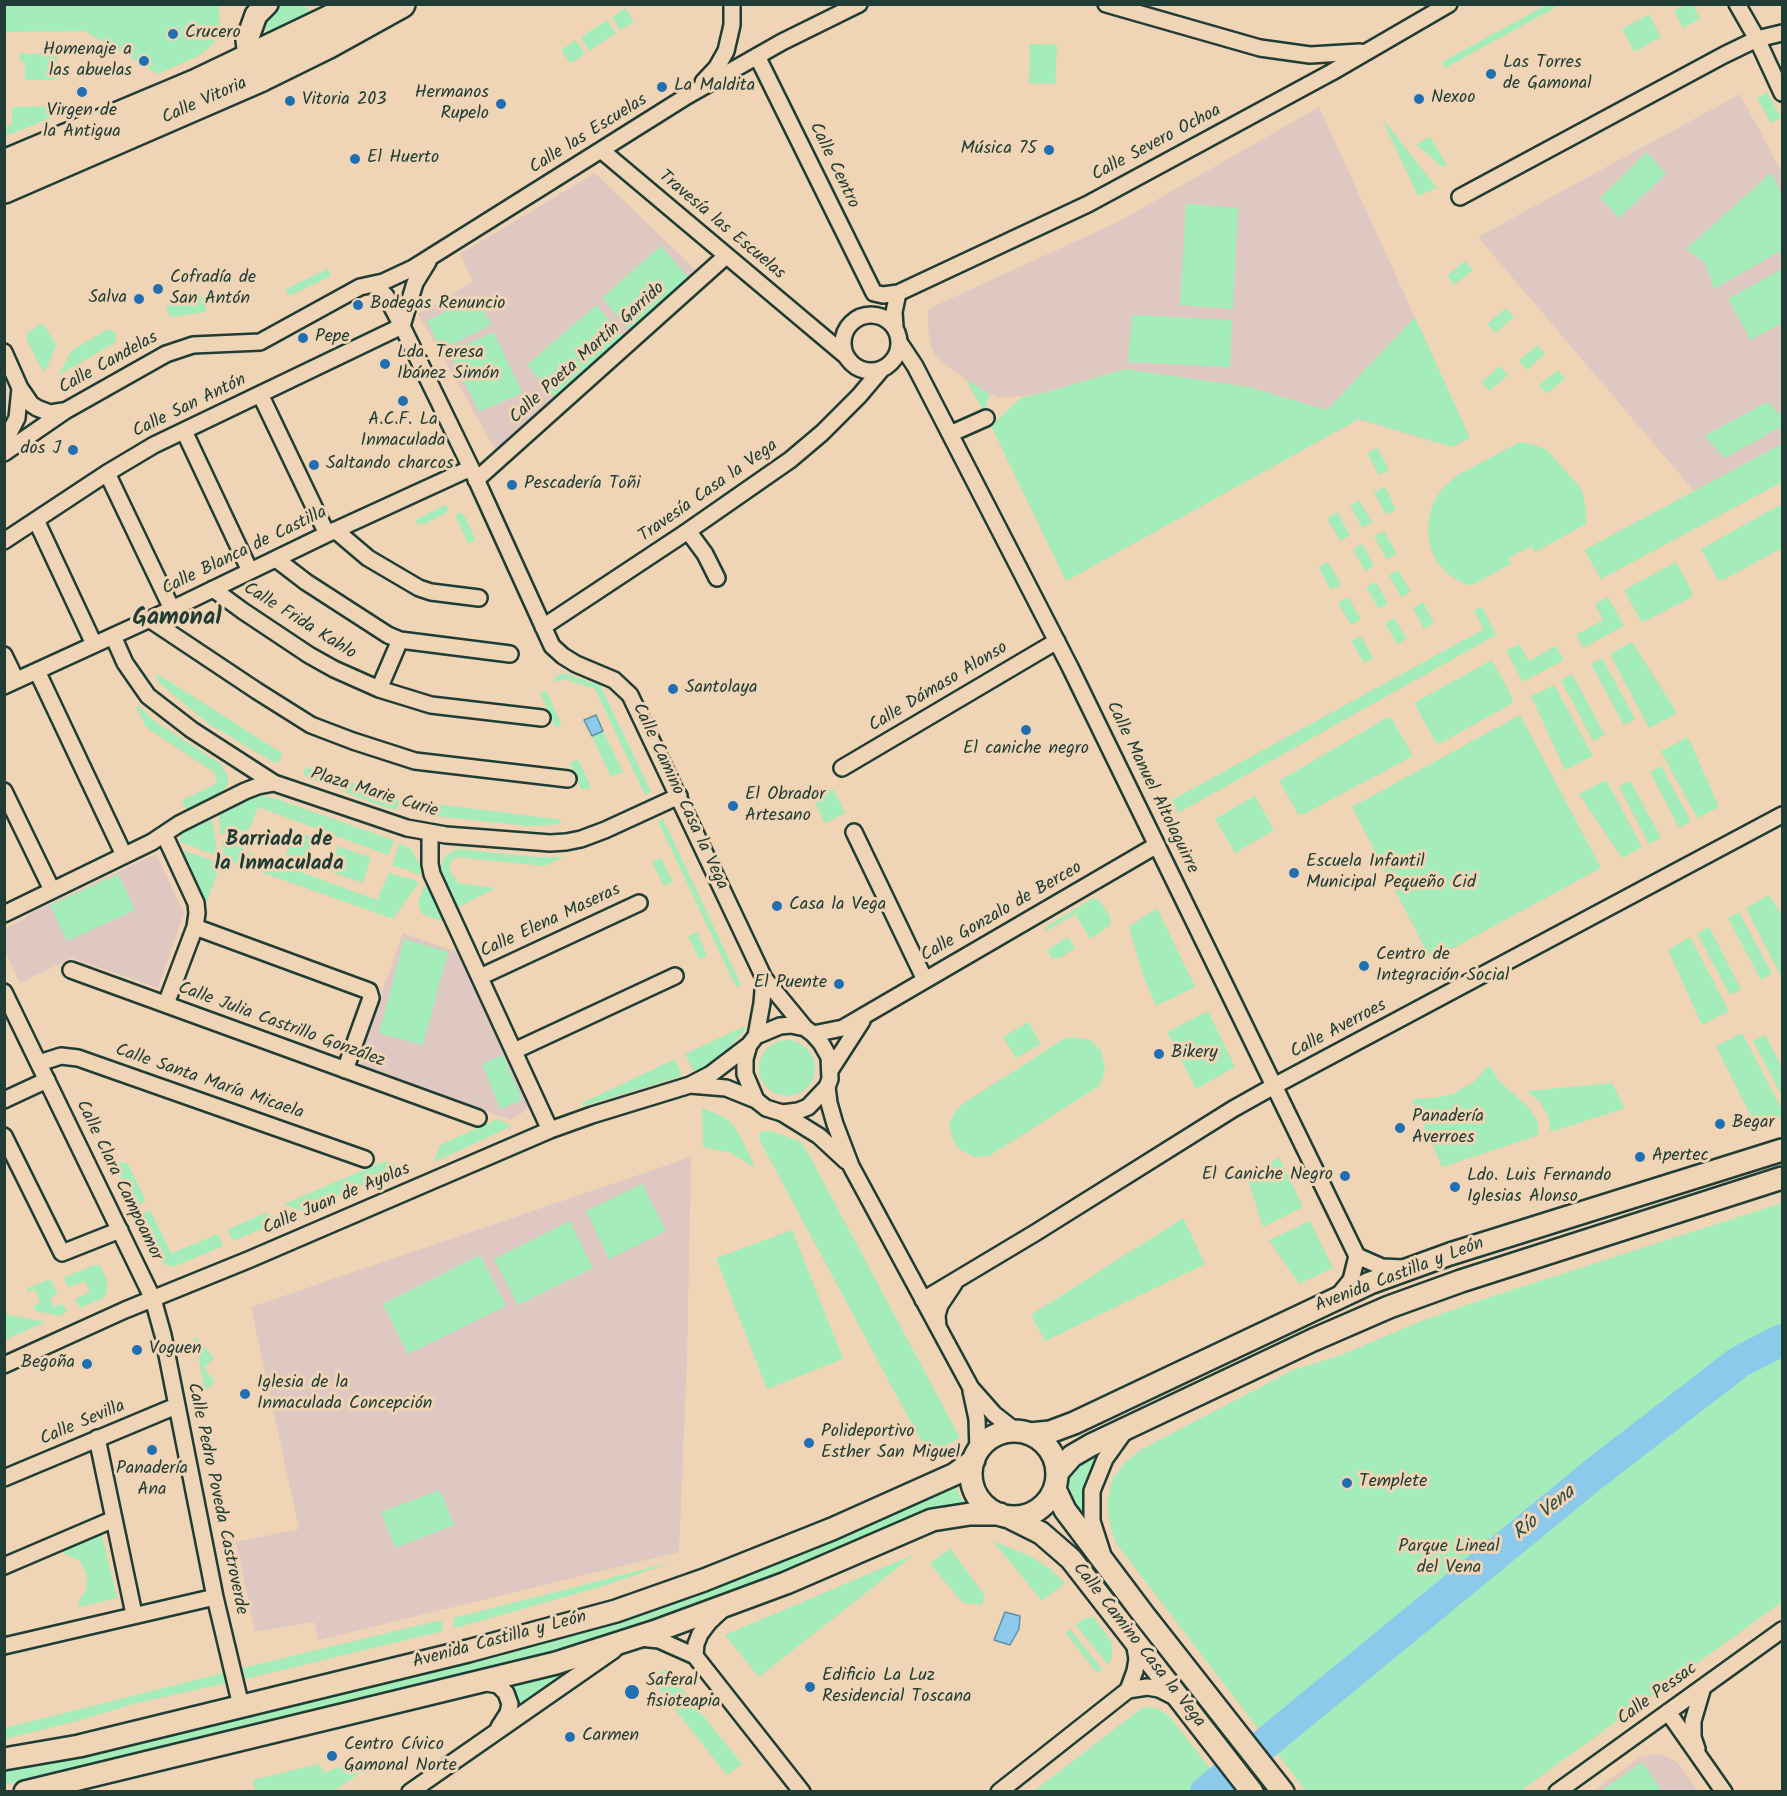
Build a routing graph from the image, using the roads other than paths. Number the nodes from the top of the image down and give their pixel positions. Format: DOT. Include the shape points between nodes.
graph roads {
  1 [pos="250,4"];
  2 [pos="267,4"];
  3 [pos="402,4"];
  4 [pos="732,4"];
  5 [pos="859,4"];
  6 [pos="1106,4"];
  7 [pos="1449,4"];
  8 [pos="1737,4"];
  9 [pos="351,6"];
  10 [pos="250,31"];
  11 [pos="1782,33"];
  12 [pos="1757,39"];
  13 [pos="1287,52"];
  14 [pos="1366,52"];
  15 [pos="757,56"];
  16 [pos="255,68"];
  17 [pos="1328,75"];
  18 [pos="1782,93"];
  19 [pos="687,96"];
  20 [pos="69,138"];
  21 [pos="601,150"];
  22 [pos="4,164"];
  23 [pos="4,173"];
  24 [pos="4,189"];
  25 [pos="1460,197"];
  26 [pos="726,256"];
  27 [pos="430,260"];
  28 [pos="374,285"];
  29 [pos="874,293"];
  30 [pos="898,293"];
  31 [pos="863,316"];
  32 [pos="402,326"];
  33 [pos="848,326"];
  34 [pos="895,327"];
  35 [pos="815,332"];
  36 [pos="900,342"];
  37 [pos="4,352"];
  38 [pos="851,361"];
  39 [pos="915,366"];
  40 [pos="885,367"];
  41 [pos="20,388"];
  42 [pos="260,394"];
  43 [pos="859,396"];
  44 [pos="65,411"];
  45 [pos="986,418"];
  46 [pos="184,431"];
  47 [pos="950,434"];
  48 [pos="4,444"];
  49 [pos="4,453"];
  50 [pos="107,473"];
  51 [pos="473,474"];
  52 [pos="36,520"];
  53 [pos="688,531"];
  54 [pos="331,532"];
  55 [pos="4,541"];
  56 [pos="276,559"];
  57 [pos="250,571"];
  58 [pos="717,578"];
  59 [pos="213,589"];
  60 [pos="479,598"];
  61 [pos="172,609"];
  62 [pos="149,619"];
  63 [pos="543,627"];
  64 [pos="113,636"];
  65 [pos="400,640"];
  66 [pos="1056,641"];
  67 [pos="94,644"];
  68 [pos="510,654"];
  69 [pos="4,655"];
  70 [pos="37,671"];
  71 [pos="10,683"];
  72 [pos="379,689"];
  73 [pos="542,718"];
  74 [pos="842,768"];
  75 [pos="568,779"];
  76 [pos="274,783"];
  77 [pos="4,791"];
  78 [pos="679,796"];
  79 [pos="1782,815"];
  80 [pos="854,832"];
  81 [pos="430,833"];
  82 [pos="164,834"];
  83 [pos="1157,845"];
  84 [pos="124,855"];
  85 [pos="52,891"];
  86 [pos="639,903"];
  87 [pos="4,914"];
  88 [pos="195,927"];
  89 [pos="71,970"];
  90 [pos="675,976"];
  91 [pos="480,977"];
  92 [pos="764,978"];
  93 [pos="925,980"];
  94 [pos="4,992"];
  95 [pos="166,1004"];
  96 [pos="867,1015"];
  97 [pos="809,1031"];
  98 [pos="752,1040"];
  99 [pos="514,1051"];
  100 [pos="39,1063"];
  101 [pos="831,1069"];
  102 [pos="345,1070"];
  103 [pos="47,1080"];
  104 [pos="690,1085"];
  105 [pos="1274,1086"];
  106 [pos="827,1087"];
  107 [pos="4,1100"];
  108 [pos="756,1100"];
  109 [pos="782,1113"];
  110 [pos="478,1118"];
  111 [pos="550,1130"];
  112 [pos="4,1136"];
  113 [pos="1782,1150"];
  114 [pos="365,1159"];
  115 [pos="851,1166"];
  116 [pos="1782,1178"];
  117 [pos="120,1230"];
  118 [pos="1357,1256"];
  119 [pos="1414,1267"];
  120 [pos="956,1282"];
  121 [pos="153,1299"];
  122 [pos="1336,1299"];
  123 [pos="923,1300"];
  124 [pos="938,1327"];
  125 [pos="4,1365"];
  126 [pos="970,1388"];
  127 [pos="176,1406"];
  128 [pos="1128,1428"];
  129 [pos="1023,1433"];
  130 [pos="97,1438"];
  131 [pos="976,1455"];
  132 [pos="4,1478"];
  133 [pos="1056,1481"];
  134 [pos="1005,1516"];
  135 [pos="114,1519"];
  136 [pos="1106,1564"];
  137 [pos="4,1566"];
  138 [pos="215,1597"];
  139 [pos="732,1603"];
  140 [pos="134,1614"];
  141 [pos="1782,1630"];
  142 [pos="1132,1637"];
  143 [pos="630,1639"];
  144 [pos="4,1646"];
  145 [pos="695,1656"];
  146 [pos="481,1682"];
  147 [pos="1702,1687"];
  148 [pos="1128,1690"];
  149 [pos="1182,1701"];
  150 [pos="241,1706"];
  151 [pos="1668,1712"];
  152 [pos="489,1737"];
  153 [pos="1699,1755"];
  154 [pos="4,1759"];
  155 [pos="25,1791"];
  156 [pos="410,1791"];
  157 [pos="802,1791"];
  158 [pos="999,1791"];
  159 [pos="1252,1791"];
  160 [pos="1283,1791"];
  161 [pos="1557,1791"];
  162 [pos="1724,1791"];
  1 -- 10 [label="main road"];
  2 -- 10 [label="main road" via="256,15"];
  3 -- 16 [label="highway, Calle Vitoria" via="327,45"];
  4 -- 19 [label="street" via="726,51 708,77"];
  5 -- 15 [label="street, Calle las Escuelas"];
  6 -- 13 [label="street" via="1255,47"];
  7 -- 14 [label="street, Calle Severo Ochoa"];
  8 -- 12 [label="street"];
  9 -- 16 [label="highway, Calle Vitoria"];
  10 -- 16 [label="main road" via="248,40"];
  11 -- 12 [label="street"];
  12 -- 18 [label="street"];
  12 -- 25 [label="street"];
  13 -- 14 [label="street"];
  13 -- 17 [label="street"];
  14 -- 17 [label="street, Calle Severo Ochoa"];
  15 -- 19 [label="street, Calle las Escuelas"];
  15 -- 29 [label="street, Calle Centro"];
  16 -- 20 [label="highway, Calle Vitoria"];
  16 -- 24 [label="highway, Calle Vitoria"];
  17 -- 30 [label="street, Calle Severo Ochoa" via="1088,204"];
  19 -- 21 [label="street, Calle las Escuelas"];
  20 -- 22 [label="highway, Calle Vitoria"];
  20 -- 23 [label="street, Calle Vitoria" via="50,153"];
  21 -- 26 [label="street, Travesía las Escuelas"];
  21 -- 27 [label="street, Calle las Escuelas"];
  26 -- 35 [label="street, Travesía las Escuelas"];
  26 -- 51 [label="street, Calle Poeta Martín Garrido"];
  27 -- 28 [label="street, Calle las Escuelas"];
  27 -- 32 [label="street" via="415,283"];
  28 -- 32 [label="street, Calle Camino Casa la Vega" via="386,296"];
  28 -- 44 [label="street, Calle Candelas" via="360,287 260,342 193,345 176,350"];
  29 -- 30 [label="street, Calle Severo Ochoa"];
  29 -- 31 [label="street" via="872,305"];
  30 -- 34 [label="street"];
  31 -- 33 [label="street"];
  31 -- 34 [label="street" via="881,316"];
  32 -- 42 [label="street, Calle San Antón"];
  32 -- 51 [label="street, Calle Camino Casa la Vega"];
  33 -- 35 [label="street" via="834,334"];
  33 -- 38 [label="street" via="843,343"];
  34 -- 36 [label="street"];
  35 -- 38 [label="street, Travesía las Escuelas"];
  36 -- 39 [label="street, Calle Manuel Altolaguirre"];
  36 -- 40 [label="street" via="898,352"];
  37 -- 41 [label="street"];
  38 -- 40 [label="street" via="872,372"];
  38 -- 43 [label="street" via="860,378"];
  39 -- 40 [label="street" via="907,363"];
  39 -- 47 [label="street, Calle Manuel Altolaguirre"];
  40 -- 43 [label="street, Travesía Casa la Vega"];
  41 -- 44 [label="street" via="37,408 50,413"];
  41 -- 48 [label="street" via="17,418"];
  42 -- 46 [label="street, Calle San Antón"];
  42 -- 54 [label="street"];
  43 -- 53 [label="street, Travesía Casa la Vega" via="790,460"];
  44 -- 49 [label="street, Calle Candelas"];
  45 -- 47 [label="street"];
  46 -- 50 [label="street, Calle San Antón"];
  46 -- 57 [label="street"];
  47 -- 66 [label="street, Calle Manuel Altolaguirre"];
  50 -- 52 [label="street, Calle San Antón"];
  50 -- 61 [label="street"];
  51 -- 54 [label="street, Calle Blanca de Castilla"];
  51 -- 63 [label="street, Calle Camino Casa la Vega"];
  52 -- 55 [label="street, Calle San Antón"];
  52 -- 67 [label="street"];
  53 -- 58 [label="street"];
  53 -- 63 [label="street, Travesía Casa la Vega"];
  54 -- 56 [label="street, Calle Blanca de Castilla"];
  54 -- 60 [label="street" via="418,588"];
  56 -- 57 [label="street, Calle Blanca de Castilla"];
  56 -- 65 [label="street"];
  57 -- 59 [label="street, Calle Blanca de Castilla"];
  59 -- 61 [label="street, Calle Blanca de Castilla"];
  59 -- 72 [label="street, Calle Frida Kahlo" via="326,664"];
  61 -- 62 [label="street, Calle Blanca de Castilla"];
  62 -- 64 [label="street, Calle Blanca de Castilla"];
  62 -- 75 [label="street" via="311,725 415,761"];
  63 -- 78 [label="street, Calle Camino Casa la Vega" via="552,646 563,656 614,680 630,694"];
  64 -- 67 [label="street, Calle Blanca de Castilla"];
  64 -- 76 [label="street, Plaza Marie Curie" via="125,663 148,696"];
  65 -- 68 [label="street"];
  65 -- 72 [label="street"];
  66 -- 74 [label="street, Calle Dámaso Alonso"];
  66 -- 83 [label="street, Calle Manuel Altolaguirre"];
  67 -- 70 [label="street, Calle Blanca de Castilla"];
  69 -- 71 [label="street"];
  70 -- 71 [label="street, Calle Blanca de Castilla"];
  70 -- 84 [label="street"];
  72 -- 73 [label="street, Calle Frida Kahlo" via="431,705"];
  76 -- 81 [label="street, Plaza Marie Curie"];
  76 -- 82 [label="street" via="251,788"];
  77 -- 85 [label="street"];
  78 -- 81 [label="street, Plaza Marie Curie" via="605,830 566,842"];
  78 -- 92 [label="street, Calle Camino Casa la Vega"];
  79 -- 105 [label="street, Calle Averroes"];
  80 -- 93 [label="street"];
  81 -- 91 [label="street" via="432,874"];
  82 -- 84 [label="street"];
  82 -- 88 [label="street" via="196,903"];
  83 -- 93 [label="street, Calle Gonzalo de Berceo"];
  83 -- 105 [label="street, Calle Manuel Altolaguirre"];
  84 -- 85 [label="street"];
  85 -- 87 [label="street"];
  86 -- 91 [label="street, Calle Elena Maseras"];
  88 -- 95 [label="street"];
  88 -- 102 [label="street" via="369,991 371,998"];
  89 -- 95 [label="street, Calle Julia Castrillo González"];
  90 -- 99 [label="street"];
  91 -- 99 [label="street"];
  92 -- 97 [label="street, Calle Camino Casa la Vega"];
  92 -- 98 [label="street"];
  93 -- 96 [label="street, Calle Gonzalo de Berceo"];
  94 -- 100 [label="street, Calle Clara Campoamor"];
  95 -- 102 [label="street, Calle Julia Castrillo González"];
  96 -- 97 [label="street, Calle Gonzalo de Berceo" via="843,1028"];
  96 -- 101 [label="street, Calle Gonzalo de Berceo"];
  97 -- 98 [label="street" via="780,1026"];
  97 -- 101 [label="street" via="825,1050"];
  98 -- 104 [label="street, Calle Juan de Ayolas" via="711,1074"];
  98 -- 108 [label="street" via="745,1059 745,1074"];
  99 -- 111 [label="street"];
  100 -- 103 [label="street, Calle Clara Campoamor"];
  100 -- 114 [label="street, Calle Santa María Micaela" via="61,1056 78,1058"];
  101 -- 106 [label="street"];
  102 -- 110 [label="street, Calle Julia Castrillo González"];
  103 -- 107 [label="street"];
  103 -- 117 [label="street, Calle Clara Campoamor"];
  104 -- 108 [label="street, Calle Juan de Ayolas" via="726,1088"];
  104 -- 111 [label="street, Calle Juan de Ayolas"];
  105 -- 118 [label="street, Calle Manuel Altolaguirre"];
  105 -- 120 [label="street, Calle Averroes"];
  106 -- 109 [label="street" via="808,1107"];
  106 -- 115 [label="street" via="835,1124"];
  108 -- 109 [label="street"];
  109 -- 115 [label="street" via="819,1136"];
  111 -- 121 [label="street, Calle Juan de Ayolas"];
  112 -- 117 [label="street" via="62,1254"];
  113 -- 119 [label="main road, Avenida Castilla y León"];
  115 -- 123 [label="street"];
  116 -- 128 [label="main road, Avenida Castilla y León" via="1389,1307"];
  117 -- 121 [label="street, Calle Clara Campoamor"];
  118 -- 119 [label="street" via="1382,1267"];
  118 -- 122 [label="street" via="1351,1280"];
  119 -- 122 [label="main road, Avenida Castilla y León"];
  120 -- 123 [label="street, Calle Averroes"];
  120 -- 124 [label="street, Calle Averroes" via="940,1305"];
  121 -- 125 [label="street, Calle Juan de Ayolas"];
  121 -- 127 [label="street, Calle Pedro Poveda Castroverde"];
  122 -- 129 [label="main road, Avenida Castilla y León" via="1074,1423 1050,1432"];
  123 -- 124 [label="street"];
  124 -- 126 [label="street"];
  126 -- 129 [label="street" via="994,1414"];
  126 -- 131 [label="street" via="977,1419"];
  127 -- 130 [label="street, Calle Sevilla"];
  127 -- 138 [label="street, Calle Pedro Poveda Castroverde"];
  128 -- 133 [label="main road, Avenida Castilla y León" via="1072,1456"];
  128 -- 136 [label="street, Calle Camino Casa la Vega" via="1105,1459 1092,1491 1092,1521"];
  129 -- 131 [label="main road" via="992,1438"];
  129 -- 133 [label="main road" via="1045,1444 1053,1457"];
  130 -- 132 [label="street, Calle Sevilla"];
  130 -- 135 [label="street"];
  131 -- 134 [label="main road" via="972,1472 975,1491 986,1506"];
  131 -- 150 [label="main road, Avenida Castilla y León" via="955,1474 832,1529 616,1611"];
  133 -- 134 [label="main road" via="1048,1501 1036,1511"];
  133 -- 136 [label="main road, Calle Camino Casa la Vega" via="1065,1510"];
  134 -- 139 [label="main road, Avenida Castilla y León" via="970,1514 932,1520"];
  134 -- 142 [label="main road, Calle Camino Casa la Vega" via="1041,1533 1071,1559"];
  135 -- 137 [label="street"];
  135 -- 140 [label="street"];
  136 -- 160 [label="main road, Calle Camino Casa la Vega"];
  138 -- 140 [label="street"];
  138 -- 150 [label="street, Calle Pedro Poveda Castroverde"];
  139 -- 143 [label="main road, Avenida Castilla y León"];
  139 -- 145 [label="street" via="703,1629"];
  140 -- 144 [label="street"];
  141 -- 147 [label="street, Calle Pessac"];
  142 -- 148 [label="street" via="1137,1659"];
  142 -- 149 [label="main road, Calle Camino Casa la Vega"];
  143 -- 145 [label="street" via="659,1640"];
  143 -- 146 [label="main road, Avenida Castilla y León"];
  143 -- 152 [label="street"];
  145 -- 157 [label="street"];
  146 -- 152 [label="street" via="498,1685 510,1704 502,1723"];
  146 -- 155 [label="main road, Avenida Castilla y León"];
  147 -- 151 [label="street, Calle Pessac"];
  147 -- 153 [label="street" via="1693,1721"];
  148 -- 149 [label="street" via="1159,1689"];
  148 -- 158 [label="street"];
  149 -- 159 [label="main road, Calle Camino Casa la Vega"];
  150 -- 154 [label="main road, Avenida Castilla y León" via="79,1746"];
  151 -- 153 [label="street"];
  151 -- 161 [label="street, Calle Pessac"];
  152 -- 156 [label="street"];
  153 -- 162 [label="street"];
}
